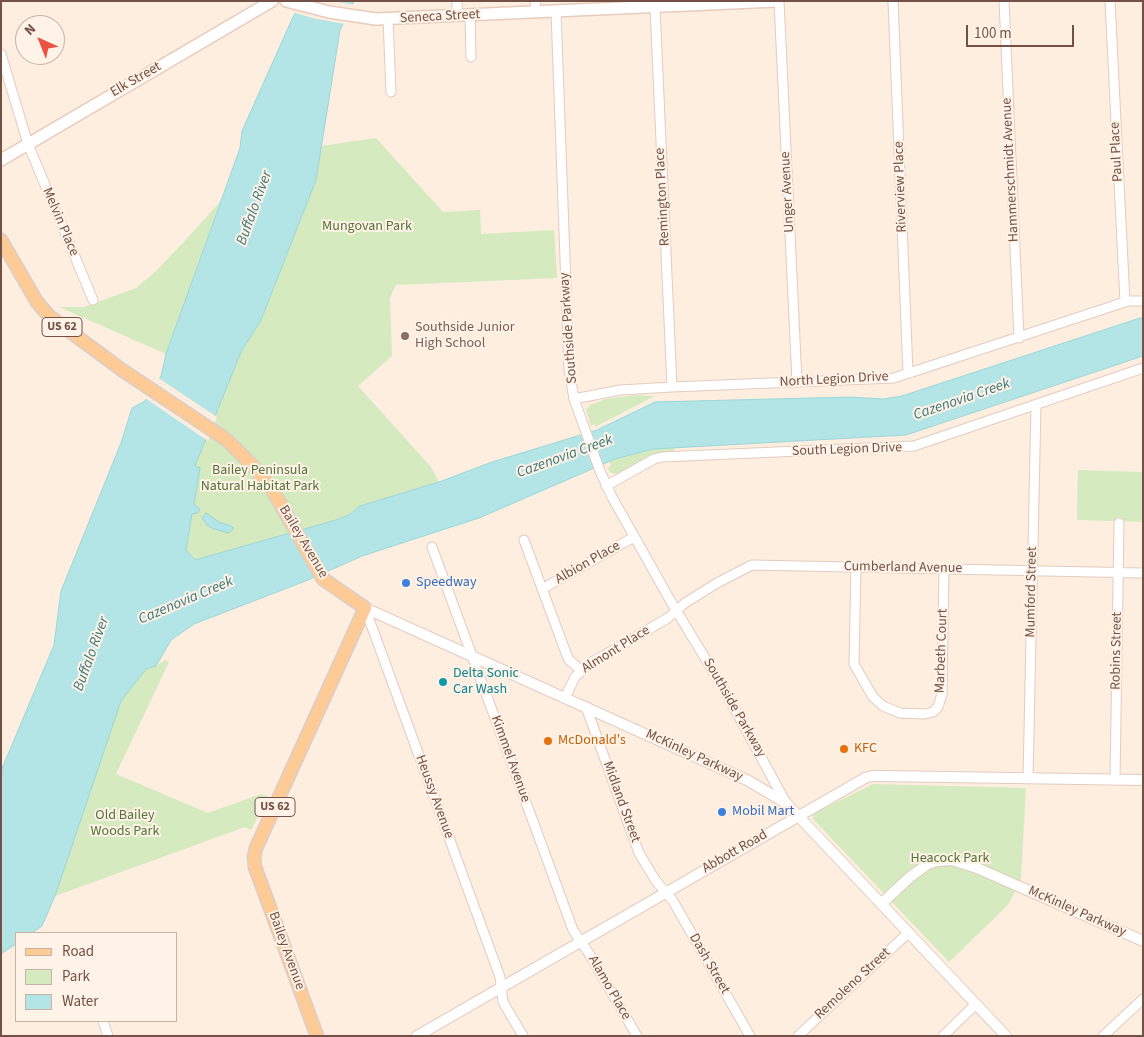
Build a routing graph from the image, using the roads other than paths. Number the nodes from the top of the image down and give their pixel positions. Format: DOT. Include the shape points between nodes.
graph roads {
  1 [pos="272,1"];
  2 [pos="286,1"];
  3 [pos="457,1"];
  4 [pos="778,1"];
  5 [pos="893,1"];
  6 [pos="1004,1"];
  7 [pos="1110,1"];
  8 [pos="723,2"];
  9 [pos="615,5"];
  10 [pos="535,7"];
  11 [pos="655,7"];
  12 [pos="556,11"];
  13 [pos="470,15"];
  14 [pos="457,16"];
  15 [pos="388,19"];
  16 [pos="1,54"];
  17 [pos="471,57"];
  18 [pos="391,92"];
  19 [pos="28,144"];
  20 [pos="1,160"];
  21 [pos="1,240"];
  22 [pos="93,300"];
  23 [pos="1143,301"];
  24 [pos="1125,302"];
  25 [pos="1019,338"];
  26 [pos="1143,368"];
  27 [pos="908,373"];
  28 [pos="797,382"];
  29 [pos="672,387"];
  30 [pos="574,399"];
  31 [pos="1036,405"];
  32 [pos="606,486"];
  33 [pos="1119,523"];
  34 [pos="634,537"];
  35 [pos="524,540"];
  36 [pos="432,547"];
  37 [pos="856,567"];
  38 [pos="944,569"];
  39 [pos="1033,570"];
  40 [pos="1118,573"];
  41 [pos="1143,573"];
  42 [pos="542,589"];
  43 [pos="364,608"];
  44 [pos="676,610"];
  45 [pos="473,656"];
  46 [pos="581,670"];
  47 [pos="565,698"];
  48 [pos="586,707"];
  49 [pos="1028,778"];
  50 [pos="1115,780"];
  51 [pos="1143,780"];
  52 [pos="786,803"];
  53 [pos="799,815"];
  54 [pos="666,892"];
  55 [pos="881,904"];
  56 [pos="908,933"];
  57 [pos="580,941"];
  58 [pos="1143,941"];
  59 [pos="502,987"];
  60 [pos="1143,999"];
  61 [pos="976,1004"];
  62 [pos="102,1022"];
  63 [pos="108,1036"];
  64 [pos="318,1036"];
  65 [pos="417,1036"];
  66 [pos="523,1036"];
  67 [pos="637,1036"];
  68 [pos="750,1036"];
  69 [pos="798,1036"];
  70 [pos="943,1036"];
  71 [pos="1006,1036"];
  72 [pos="1103,1036"];
  1 -- 19 [label="main road, Elk Street"];
  2 -- 15 [label="main road, Seneca Street" via="329,12"];
  3 -- 14 [label="street"];
  4 -- 8 [label="main road, Seneca Street"];
  4 -- 28 [label="street, Unger Avenue"];
  5 -- 27 [label="street, Riverview Place"];
  6 -- 25 [label="street, Hammerschmidt Avenue"];
  7 -- 24 [label="street, Paul Place"];
  8 -- 11 [label="main road, Seneca Street"];
  9 -- 11 [label="main road, Seneca Street"];
  9 -- 12 [label="main road, Seneca Street"];
  10 -- 12 [label="main road, Seneca Street"];
  10 -- 13 [label="main road, Seneca Street"];
  11 -- 29 [label="street, Remington Place"];
  12 -- 30 [label="street, Southside Parkway" via="569,369"];
  13 -- 14 [label="main road, Seneca Street"];
  13 -- 17 [label="street"];
  14 -- 15 [label="main road, Seneca Street"];
  15 -- 18 [label="street"];
  16 -- 19 [label="street, Melvin Place"];
  19 -- 20 [label="main road, Elk Street"];
  19 -- 22 [label="street, Melvin Place"];
  21 -- 43 [label="main road, Bailey Avenue / US 62" via="37,302 49,316 224,438 252,465 272,491 323,579"];
  23 -- 24 [label="street, North Legion Drive"];
  24 -- 25 [label="street, North Legion Drive"];
  25 -- 27 [label="street, North Legion Drive"];
  26 -- 31 [label="street, South Legion Drive"];
  27 -- 28 [label="street, North Legion Drive" via="894,378"];
  28 -- 29 [label="street, North Legion Drive"];
  29 -- 30 [label="street, North Legion Drive" via="620,390"];
  30 -- 32 [label="street, Southside Parkway"];
  31 -- 32 [label="street, South Legion Drive" via="914,446 662,457"];
  31 -- 39 [label="street, Mumford Street"];
  32 -- 34 [label="street, Southside Parkway"];
  33 -- 40 [label="street, Robins Street"];
  34 -- 42 [label="street, Albion Place"];
  34 -- 44 [label="street, Southside Parkway"];
  35 -- 42 [label="street"];
  36 -- 45 [label="street, Kimmel Avenue"];
  37 -- 38 [label="street, Cumberland Avenue"];
  37 -- 38 [label="street, Marbeth Court" via="854,664 873,697 884,706 900,713 925,714 938,707 942,694"];
  37 -- 44 [label="street, Cumberland Avenue" via="752,565"];
  38 -- 39 [label="street, Cumberland Avenue"];
  39 -- 40 [label="street, Cumberland Avenue"];
  39 -- 49 [label="street, Mumford Street"];
  40 -- 41 [label="street, Cumberland Avenue"];
  40 -- 50 [label="street, Robins Street"];
  42 -- 46 [label="street" via="569,660"];
  43 -- 45 [label="street, McKinley Parkway"];
  43 -- 59 [label="street, Heussy Avenue"];
  43 -- 64 [label="main road, Bailey Avenue / US 62" via="254,857"];
  44 -- 46 [label="street, Almont Place"];
  44 -- 52 [label="street, Southside Parkway"];
  45 -- 47 [label="street, McKinley Parkway"];
  45 -- 57 [label="street, Kimmel Avenue" via="573,930"];
  46 -- 47 [label="street, Almont Place"];
  47 -- 48 [label="street, McKinley Parkway"];
  48 -- 52 [label="street, McKinley Parkway" via="754,783"];
  48 -- 54 [label="street, Midland Street" via="639,853"];
  49 -- 50 [label="street, Abbott Road"];
  49 -- 53 [label="street, Abbott Road" via="872,776"];
  50 -- 51 [label="street, Abbott Road"];
  52 -- 53 [label="street, McKinley Parkway"];
  53 -- 54 [label="street, Abbott Road"];
  53 -- 55 [label="street"];
  54 -- 57 [label="street, Abbott Road"];
  54 -- 68 [label="street, Dash Street"];
  55 -- 56 [label="street"];
  55 -- 58 [label="street, McKinley Parkway" via="928,864 952,860"];
  56 -- 61 [label="street"];
  56 -- 69 [label="street, Remoleno Street"];
  57 -- 59 [label="street, Abbott Road"];
  57 -- 67 [label="street, Alamo Place"];
  59 -- 65 [label="street, Abbott Road"];
  59 -- 66 [label="street, Heussy Avenue" via="503,1002"];
  60 -- 72 [label="street"];
  61 -- 70 [label="street"];
  61 -- 71 [label="street"];
  62 -- 63 [label="street"];
}
